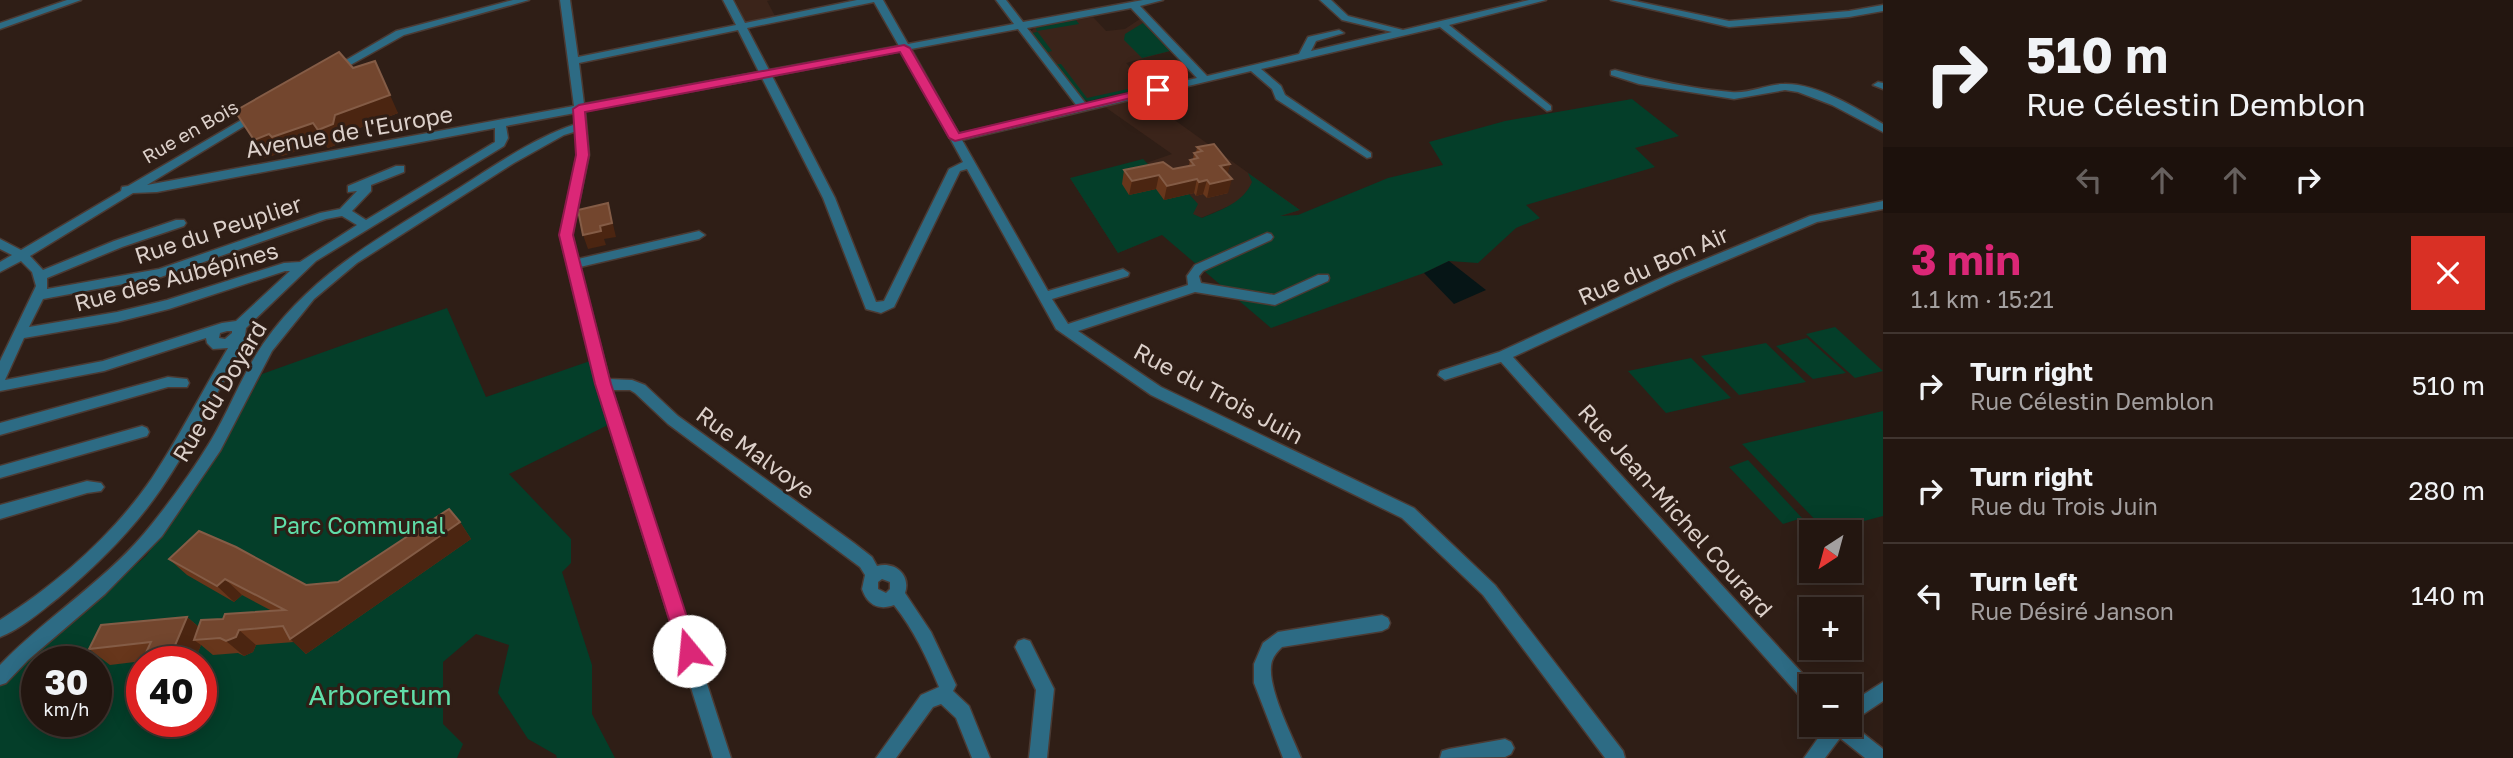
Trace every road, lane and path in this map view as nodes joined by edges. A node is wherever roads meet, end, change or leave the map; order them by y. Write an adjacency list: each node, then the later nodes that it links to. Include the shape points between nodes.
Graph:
1 (76, 0): 17 (street)
2 (524, 0): 30 (street, via 400,33)
3 (565, 0): 25 (street)
4 (728, 0): 18 (street)
5 (870, 0): 18 (street)
6 (878, 0): 22 (street, Rue du Trois Juin)
7 (1001, 0): 19 (street)
8 (1158, 0): 13 (street, Avenue de l'Europe)
9 (1325, 0): 15 (street)
10 (1541, 0): 16 (street)
11 (1616, 0): 14 (street, via 1729,24)
12 (1869, 0): 14 (street)
13 (1133, 5): 19 (street, Avenue de l'Europe); 29 (street)
14 (1883, 7)
15 (1345, 18): 20 (street); 21 (street)
16 (1440, 22): 20 (street); 33 (street)
17 (0, 26)
18 (742, 26): 25 (street); 28 (street)
19 (1020, 26): 22 (street, Avenue de l'Europe); 32 (street)
20 (1401, 32): 23 (street)
21 (1339, 33): 23 (street); 24 (street, via 1312,39)
22 (904, 48): 28 (street, Avenue de l'Europe); 38 (street, Rue du Trois Juin)
23 (1332, 48): 24 (street)
24 (1304, 54): 26 (street)
25 (572, 61): 34 (street)
26 (1252, 67): 29 (street); 39 (street, via 1280,97)
27 (1615, 73): 37 (street, via 1734,96 1794,88 1832,99)
28 (767, 74): 34 (street, Avenue de l'Europe); 40 (street, via 829,198 871,306 881,308 892,300 956,169)
29 (1204, 79): 32 (street)
30 (317, 80)
31 (270, 107): 42 (street, Rue en Bois)
32 (1083, 107): 38 (street)
33 (1547, 108)
34 (579, 109): 35 (street, Avenue de l'Europe); 36 (street)
35 (500, 125): 42 (street, Avenue de l'Europe); 46 (street, via 500,144)
36 (582, 126): 51 (street, via 583,155 566,235); 77 (street, Rue du Doyard, via 560,133 469,187 353,260 309,296 267,348 215,447 156,531)
37 (1883, 129)
38 (955, 138): 40 (street, Rue du Trois Juin)
39 (1367, 155)
40 (968, 164): 59 (street, Rue du Trois Juin)
41 (400, 169): 44 (street, via 358,187 367,188)
42 (127, 190): 50 (street, Rue en Bois)
43 (1883, 205): 63 (street, Rue du Bon Air, via 1814,219)
44 (345, 212): 46 (street); 58 (street, Rue du Peuplier, via 162,273)
45 (180, 223): 55 (street)
46 (366, 225): 52 (street)
47 (699, 235): 51 (street)
48 (1267, 237): 57 (street, via 1199,268)
49 (0, 243): 50 (street)
50 (22, 254): 53 (street, Rue en Bois); 55 (street)
51 (573, 264): 67 (street)
52 (301, 266): 60 (street); 62 (street, Rue des Aubépines, via 284,267 117,317)
53 (0, 268)
54 (1123, 273): 59 (street)
55 (40, 276): 58 (street)
56 (1323, 278): 57 (street, via 1275,300)
57 (1195, 287): 61 (street)
58 (38, 295): 62 (street)
59 (1044, 297): 61 (street, Rue du Trois Juin)
60 (239, 329): 68 (street, via 234,340 218,345 212,341 214,332 104,366); 75 (street, via 237,345 156,484 127,520 60,586)
61 (1066, 330): 91 (street, Rue du Trois Juin, via 1156,391 1408,513 1489,590)
62 (20, 334): 65 (street)
63 (1504, 356): 64 (street, Rue du Bon Air); 78 (street, Rue Jean-Michel Courard)
64 (1445, 375)
65 (0, 376)
66 (182, 383): 69 (street, via 168,382)
67 (603, 384): 79 (street, Rue Malvoye, via 640,389 680,425 866,562 874,576 883,572 897,577 896,595 916,618); 85 (street)
68 (0, 386)
69 (0, 429)
70 (142, 432): 71 (street)
71 (0, 472)
72 (96, 487): 73 (street)
73 (0, 512)
74 (1382, 623): 89 (street, via 1278,640 1266,649 1263,683)
75 (0, 629)
76 (1024, 647): 88 (street, via 1045,689)
77 (0, 677)
78 (1799, 683)
79 (947, 685)
80 (1883, 690): 81 (street)
81 (1862, 706)
82 (1829, 737): 92 (street)
83 (1857, 737): 93 (street)
84 (1505, 748): 90 (street)
85 (722, 758)
86 (885, 758): 87 (street, via 927,701 943,694 963,712)
87 (981, 758)
88 (1038, 758)
89 (1292, 758)
90 (1449, 758)
91 (1616, 758)
92 (1813, 758)
93 (1880, 758)

